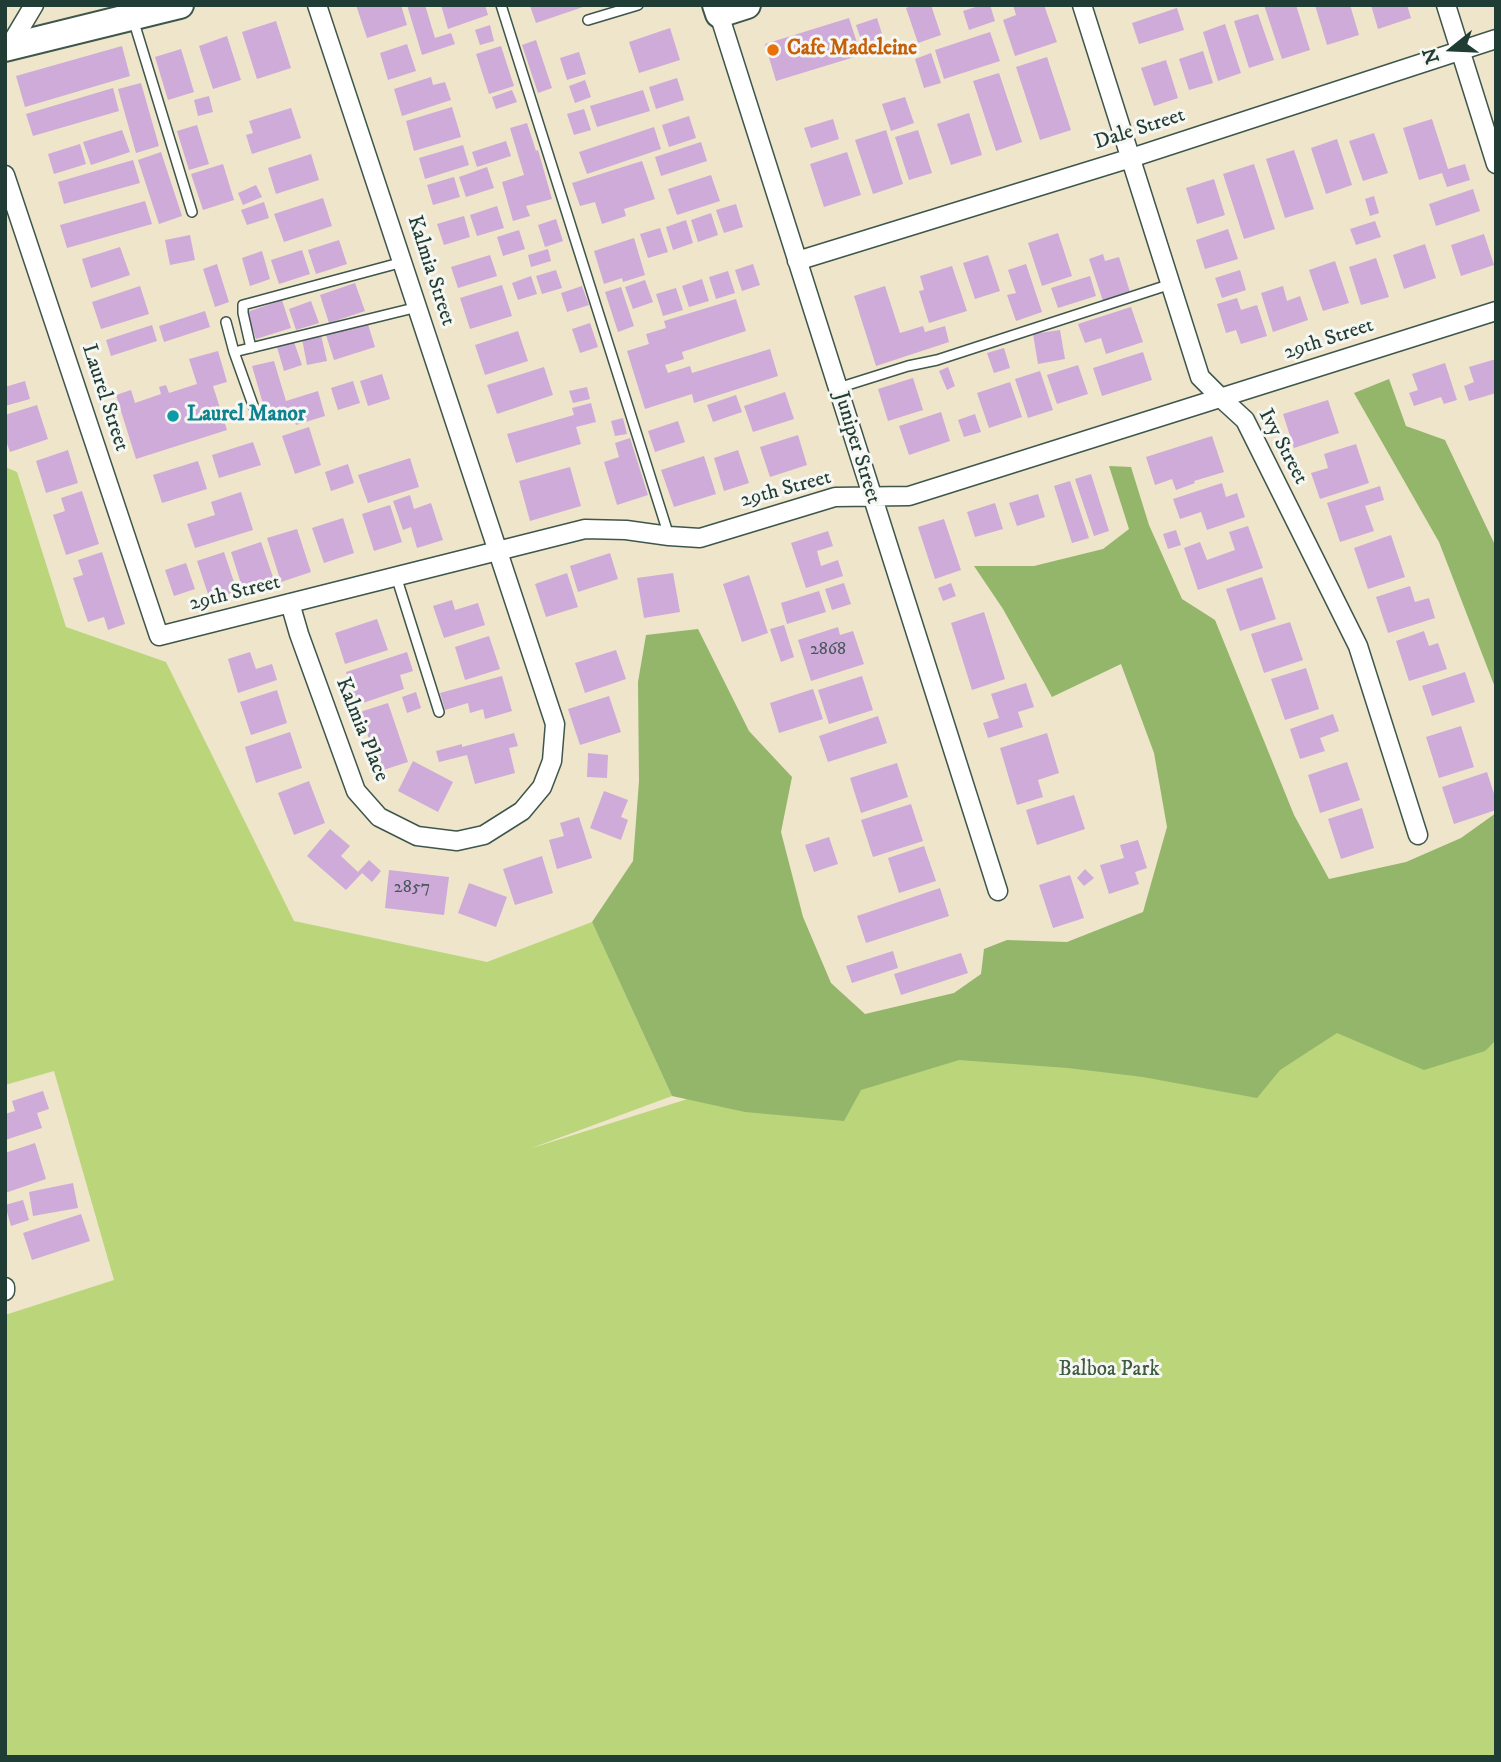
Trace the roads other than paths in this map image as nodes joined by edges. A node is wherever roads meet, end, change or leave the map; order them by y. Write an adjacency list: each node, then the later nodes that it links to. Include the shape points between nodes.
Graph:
1 (34, 5): 13 (street)
2 (180, 5): 10 (main road)
3 (317, 5): 20 (street, Kalmia Street)
4 (501, 5): 31 (lane)
5 (638, 5): 11 (lane)
6 (747, 5): 9 (main road)
7 (1082, 5): 15 (street, Ivy Street)
8 (1446, 5): 14 (street)
9 (717, 9): 19 (street, Juniper Street)
10 (132, 18): 13 (main road); 18 (lane)
11 (588, 20)
12 (1496, 39): 14 (street, Dale Street)
13 (7, 48)
14 (1460, 50): 15 (street, Dale Street); 16 (street)
15 (1131, 158): 19 (street, Dale Street); 21 (street, Ivy Street)
16 (1496, 164)
17 (5, 174): 35 (street, Laurel Street)
18 (192, 212)
19 (797, 261): 27 (street, Juniper Street)
20 (403, 262): 22 (street, Kalmia Street); 25 (lane, via 243,305)
21 (1171, 284): 27 (lane); 28 (street, Ivy Street, via 1200,377)
22 (418, 307): 25 (lane); 32 (street, Kalmia Street)
23 (1496, 311): 28 (street, 29th Street)
24 (226, 322): 26 (lane)
25 (251, 348): 26 (lane)
26 (234, 352): 29 (lane)
27 (838, 388): 30 (street, Juniper Street)
28 (1221, 398): 30 (street, 29th Street, via 909,496); 37 (street, Ivy Street, via 1245,420 1358,646)
29 (254, 408)
30 (872, 497): 31 (street, 29th Street, via 835,497 700,538); 38 (street, Juniper Street)
31 (669, 536): 32 (street, 29th Street, via 584,529)
32 (499, 551): 33 (street, 29th Street); 34 (street, Kalmia Place, via 555,724 552,761 542,786 522,811 484,835 457,841 417,836 379,817 356,791)
33 (396, 576): 34 (street, 29th Street); 36 (lane)
34 (290, 603): 35 (street, 29th Street)
35 (159, 636)
36 (439, 712)
37 (1418, 835)
38 (998, 891)

